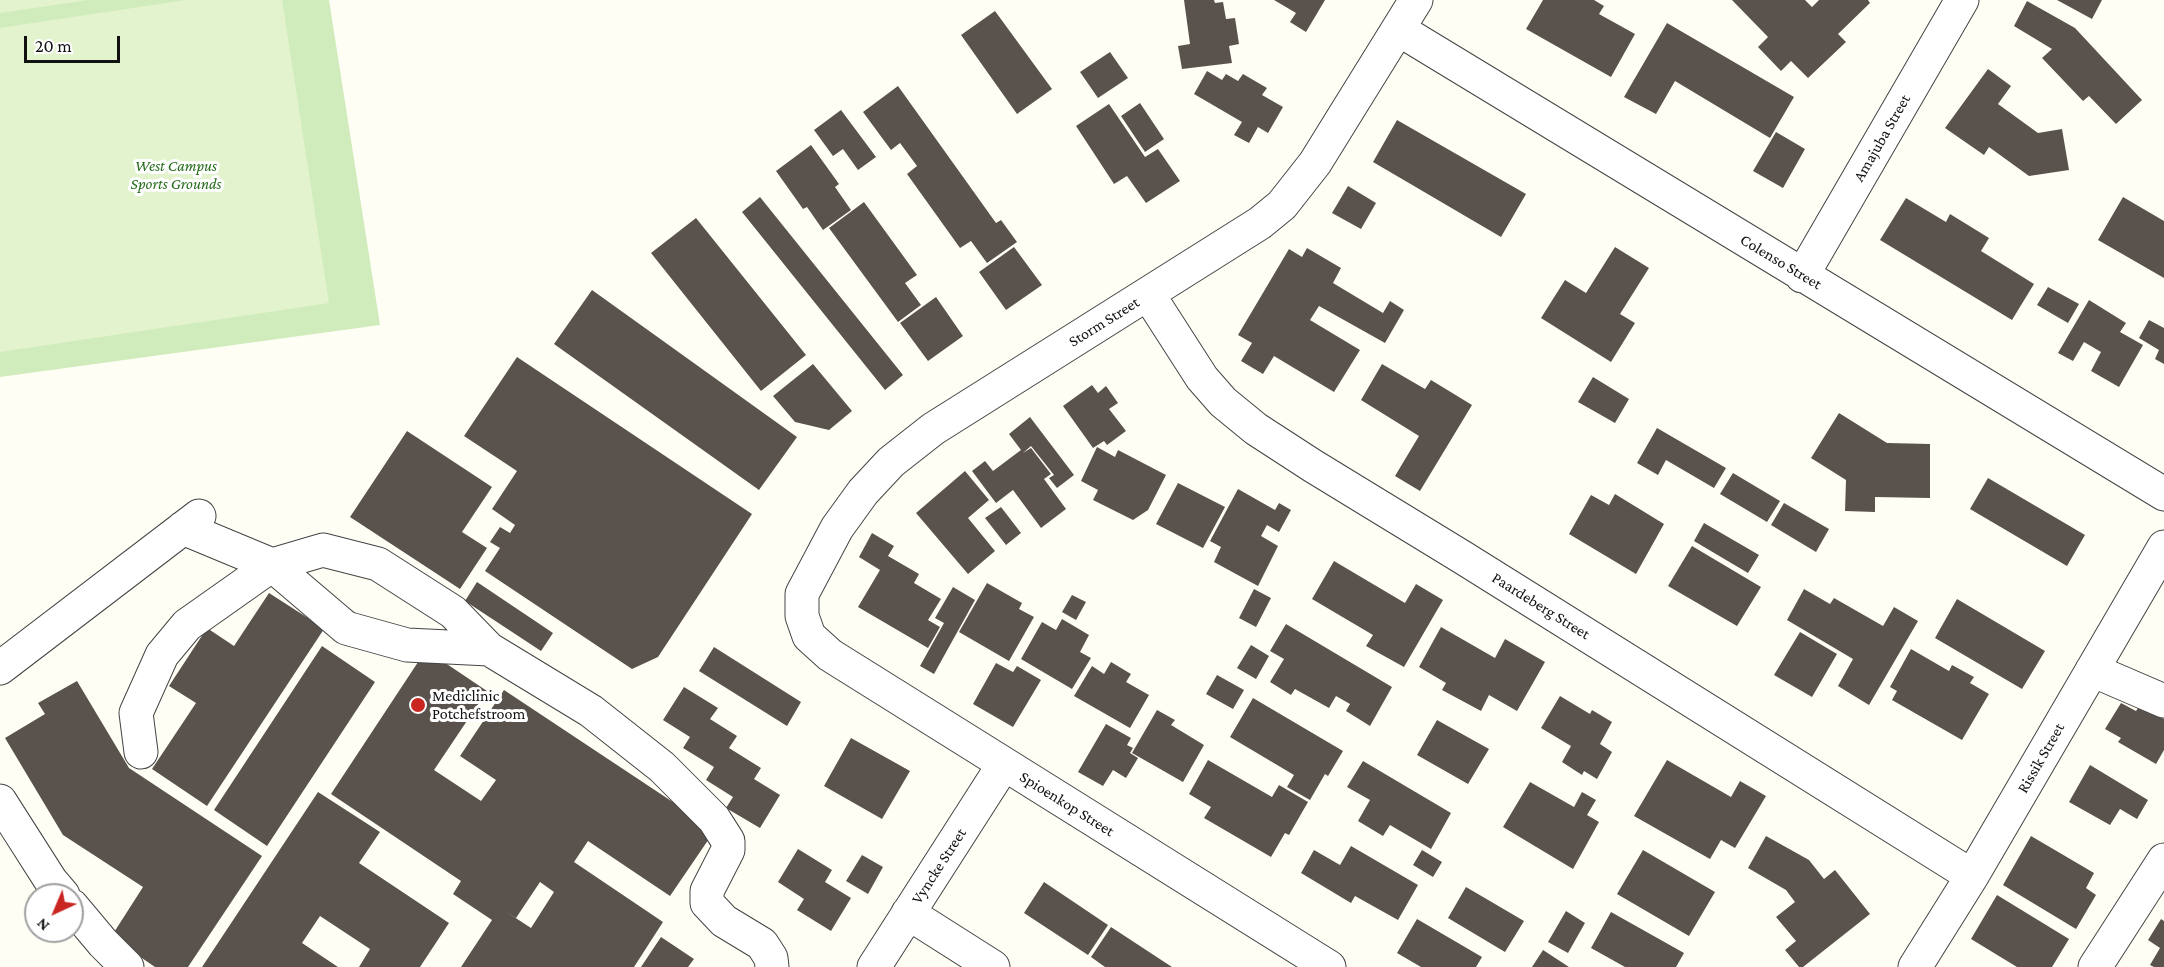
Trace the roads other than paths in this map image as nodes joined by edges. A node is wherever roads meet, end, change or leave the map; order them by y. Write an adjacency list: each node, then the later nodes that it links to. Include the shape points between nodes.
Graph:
1 (1416, 0): 3 (street, Storm Street)
2 (1962, 0): 4 (street, Amajuba Street)
3 (1398, 29): 4 (street, Colenso Street); 5 (street, Storm Street, via 1316,163 1282,205)
4 (1802, 276): 6 (street, Colenso Street)
5 (1148, 294): 9 (street, Storm Street, via 933,429 891,462 837,528 802,594 802,616); 18 (street, Paardeberg Street, via 1202,378 1223,402 1256,429)
6 (2164, 494)
7 (2164, 547): 12 (street, Rissik Street)
8 (272, 565): 10 (street, via 346,628 407,645); 10 (street, via 323,550 378,564 453,612); 11 (street, via 191,522); 14 (street, via 188,625 162,656 136,713)
9 (809, 636): 15 (street, Spioenkop Street, via 830,655)
10 (489, 649): 22 (street, via 591,711 662,767 714,819 728,841 728,850 707,891 707,903 724,921 762,944)
11 (0, 668)
12 (2092, 670): 13 (street); 18 (street, Rissik Street)
13 (2164, 700)
14 (141, 752)
15 (1004, 764): 20 (street, Vyncke Street); 26 (street, Spioenkop Street)
16 (0, 801): 19 (street)
17 (2164, 860): 28 (street)
18 (1972, 876): 27 (street, Rissik Street)
19 (53, 883)
20 (908, 913): 24 (street, Vyncke Street); 25 (street)
21 (84, 920): 23 (street)
22 (776, 964)
23 (127, 967)
24 (874, 967)
25 (993, 967)
26 (1329, 967)
27 (1915, 967)
28 (2095, 967)

